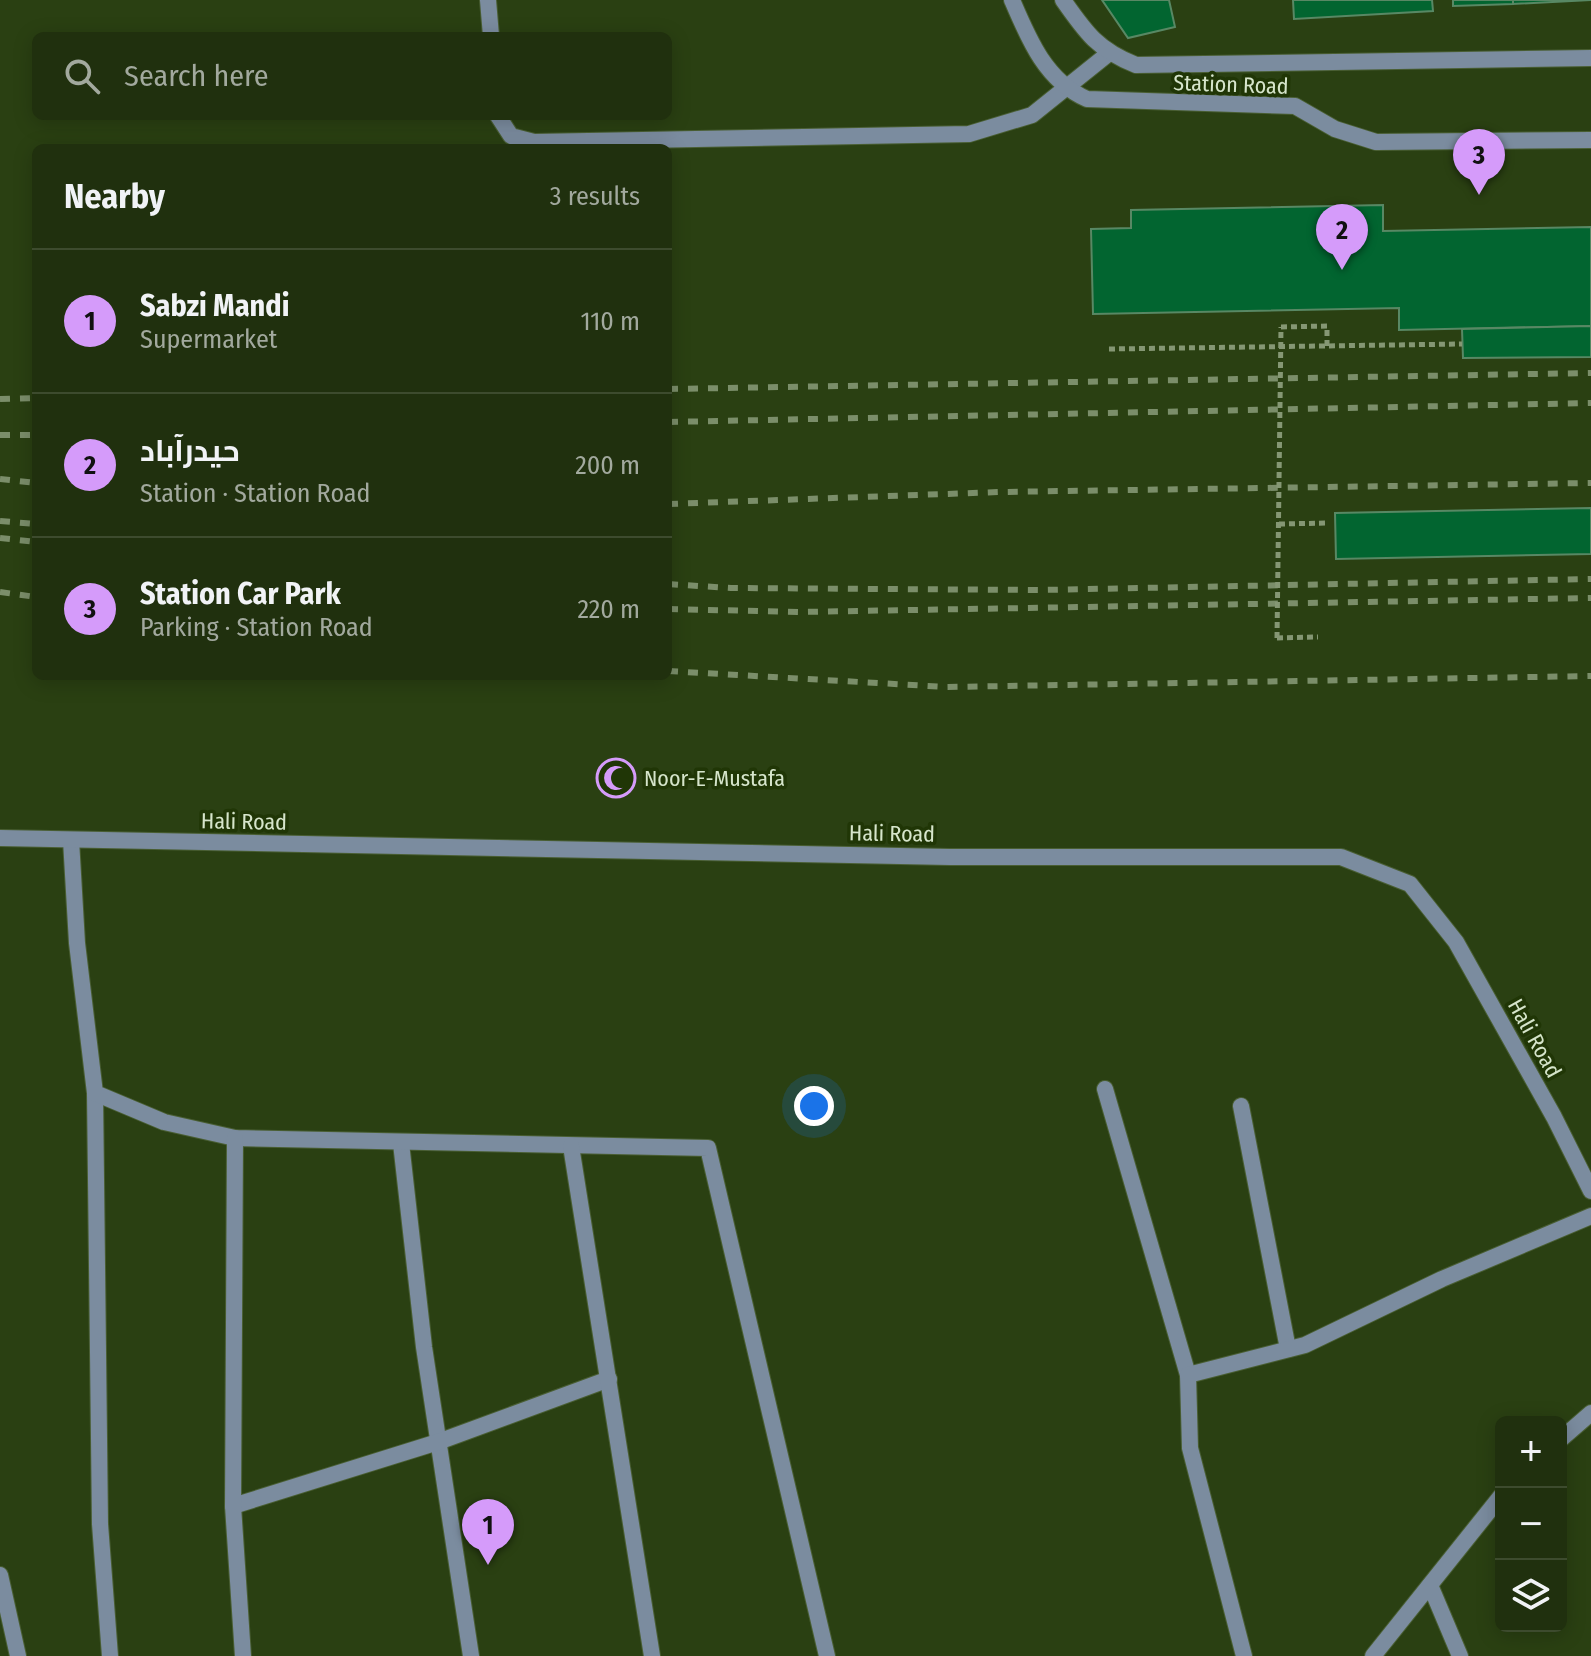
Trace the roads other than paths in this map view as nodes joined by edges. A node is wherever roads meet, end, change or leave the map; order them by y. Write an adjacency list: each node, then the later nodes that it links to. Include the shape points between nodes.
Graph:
1 (488, 0): 4 (street)
2 (1012, 0): 7 (street, via 1039,55)
3 (1063, 0): 5 (street)
4 (491, 32)
5 (1108, 54): 6 (street, Station Road, via 1136,65); 7 (street)
6 (1591, 58)
7 (1066, 90): 8 (street, via 1032,115 969,134 534,142 511,136); 9 (street, Station Road, via 1087,99 1122,103 1295,106 1335,129 1376,142)
8 (501, 120)
9 (1591, 140)
10 (6, 838): 11 (street, Hali Road)
11 (71, 840): 13 (street); 18 (street, Hali Road, via 950,857 1341,857 1410,884 1456,942)
12 (1105, 1089): 21 (street)
13 (95, 1093): 15 (street, via 164,1122); 31 (street, via 100,1524)
14 (1241, 1106): 20 (street)
15 (235, 1138): 16 (street); 27 (street)
16 (401, 1143): 17 (street); 25 (street)
17 (571, 1146): 22 (street); 35 (street, via 708,1148)
18 (1591, 1191)
19 (1591, 1216): 20 (street)
20 (1288, 1349): 21 (street)
21 (1188, 1375): 36 (street, via 1190,1448)
22 (609, 1379): 25 (street); 34 (street)
23 (1591, 1413): 24 (street)
24 (1567, 1434)
25 (438, 1442): 27 (street); 33 (street)
26 (1495, 1504): 29 (street)
27 (233, 1506): 32 (street)
28 (0, 1575): 30 (street)
29 (1430, 1585): 37 (street); 38 (street)
30 (18, 1656)
31 (110, 1656)
32 (243, 1656)
33 (471, 1656)
34 (652, 1656)
35 (827, 1656)
36 (1244, 1656)
37 (1373, 1656)
38 (1460, 1656)

